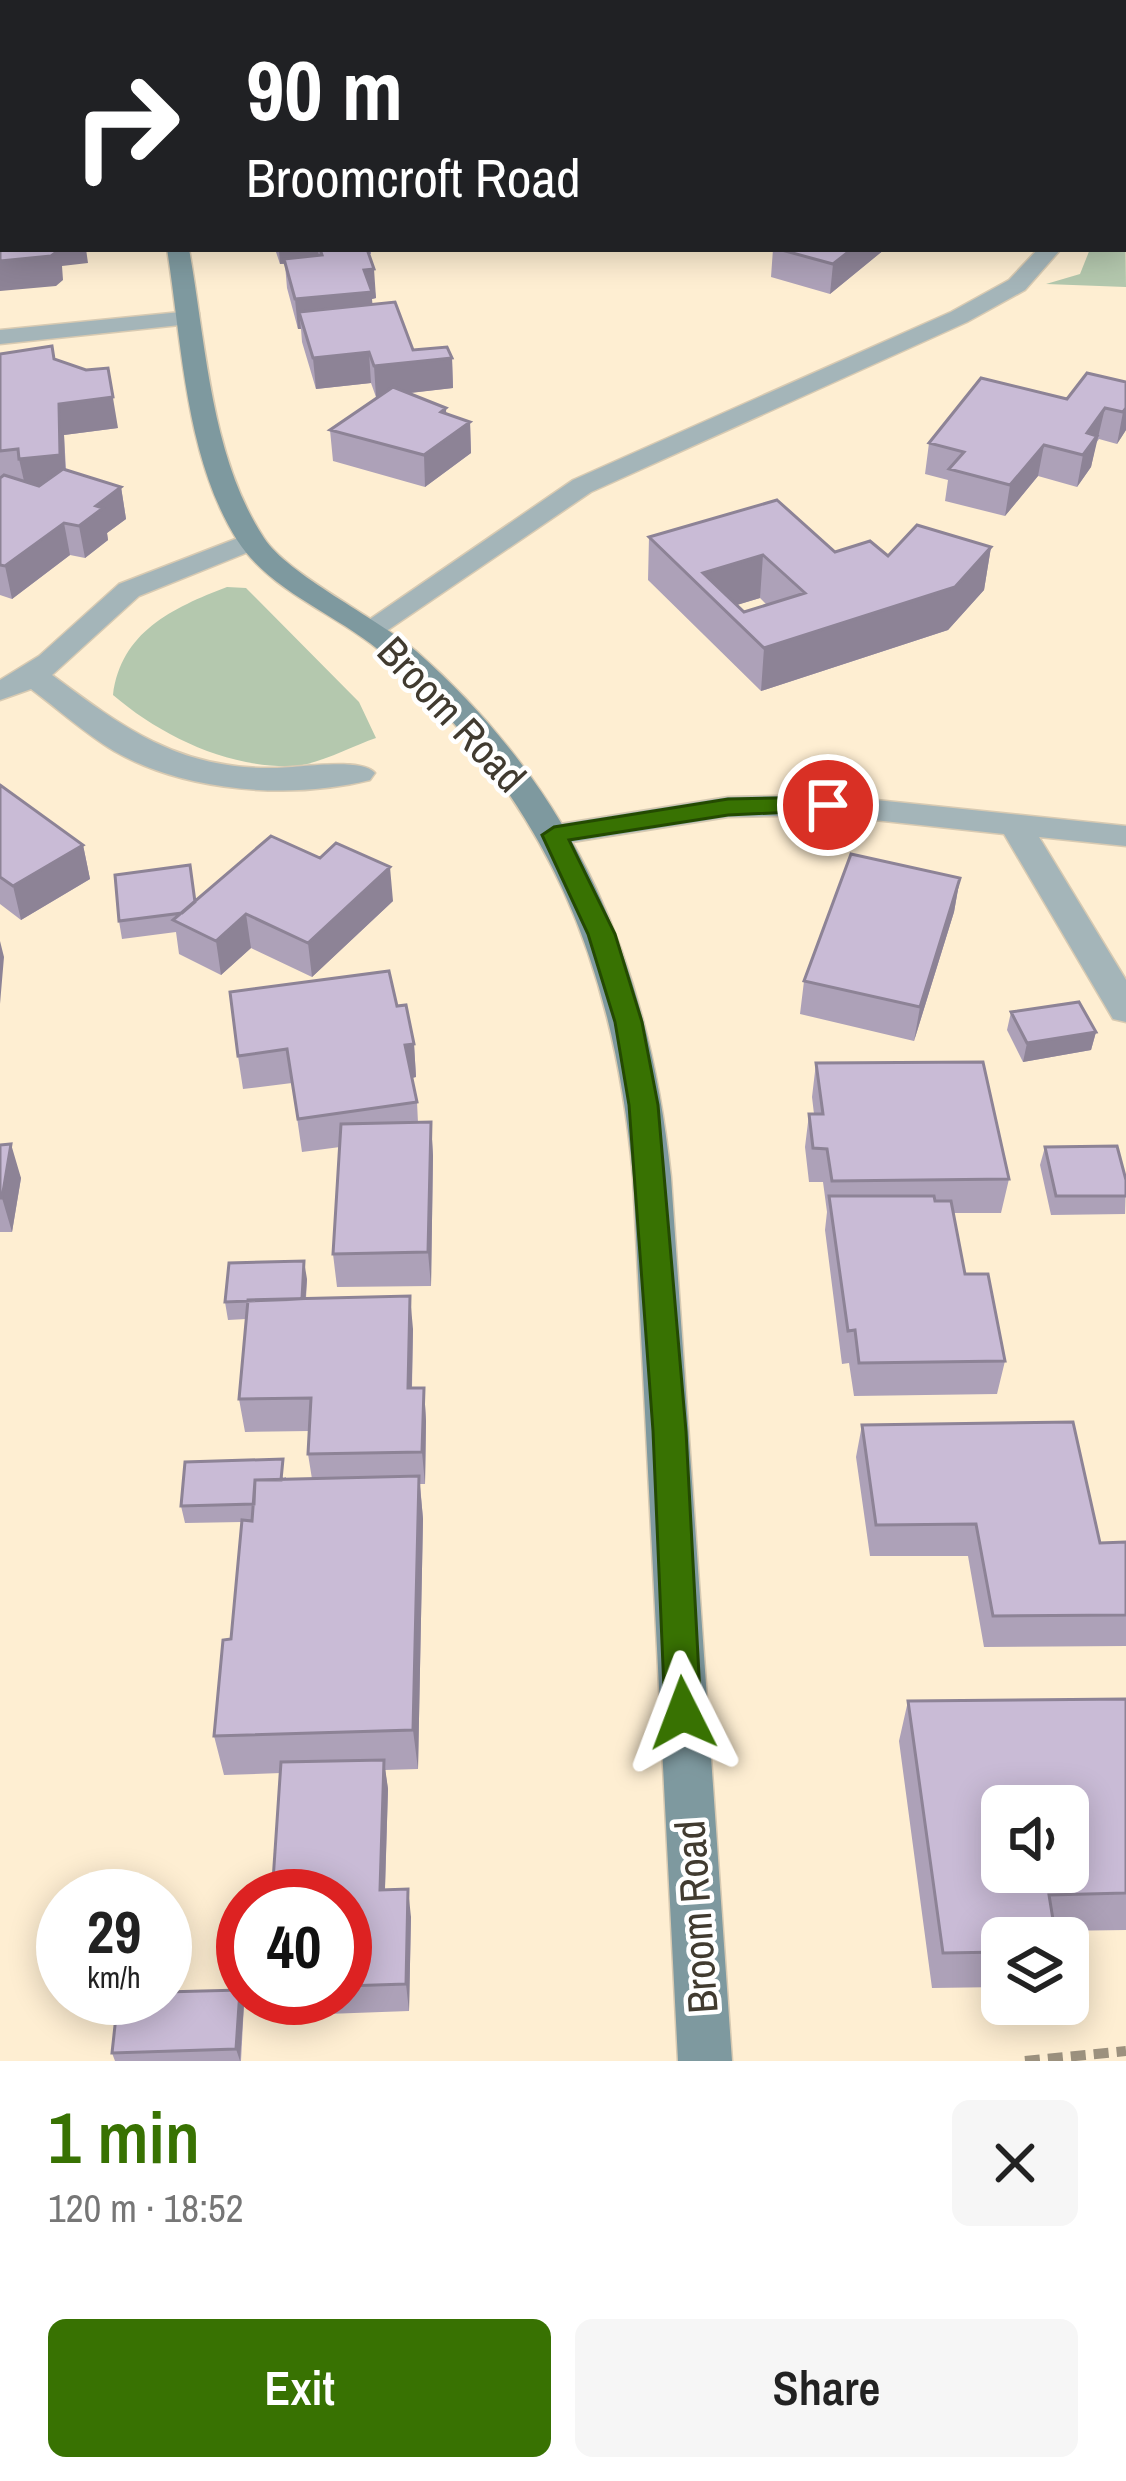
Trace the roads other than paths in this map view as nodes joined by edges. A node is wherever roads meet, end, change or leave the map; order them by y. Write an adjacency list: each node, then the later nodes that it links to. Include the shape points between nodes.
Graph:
1 (179, 252): 3 (street)
2 (1047, 252): 6 (street, Broom Road, via 1017,285 959,317 582,486)
3 (191, 317): 4 (street); 5 (street, via 215,445)
4 (0, 337)
5 (250, 541): 6 (street); 7 (street, via 112,601)
6 (372, 628): 11 (street, Broom Road, via 474,727)
7 (36, 678): 8 (street); 9 (street, via 166,764 256,782)
8 (0, 691)
9 (358, 773)
10 (1015, 824): 11 (street, via 828,805 728,807); 12 (street); 13 (street)
11 (554, 835): 14 (street, Broom Road, via 602,934 644,1105)
12 (1126, 836)
13 (1126, 1010)
14 (705, 2061)

